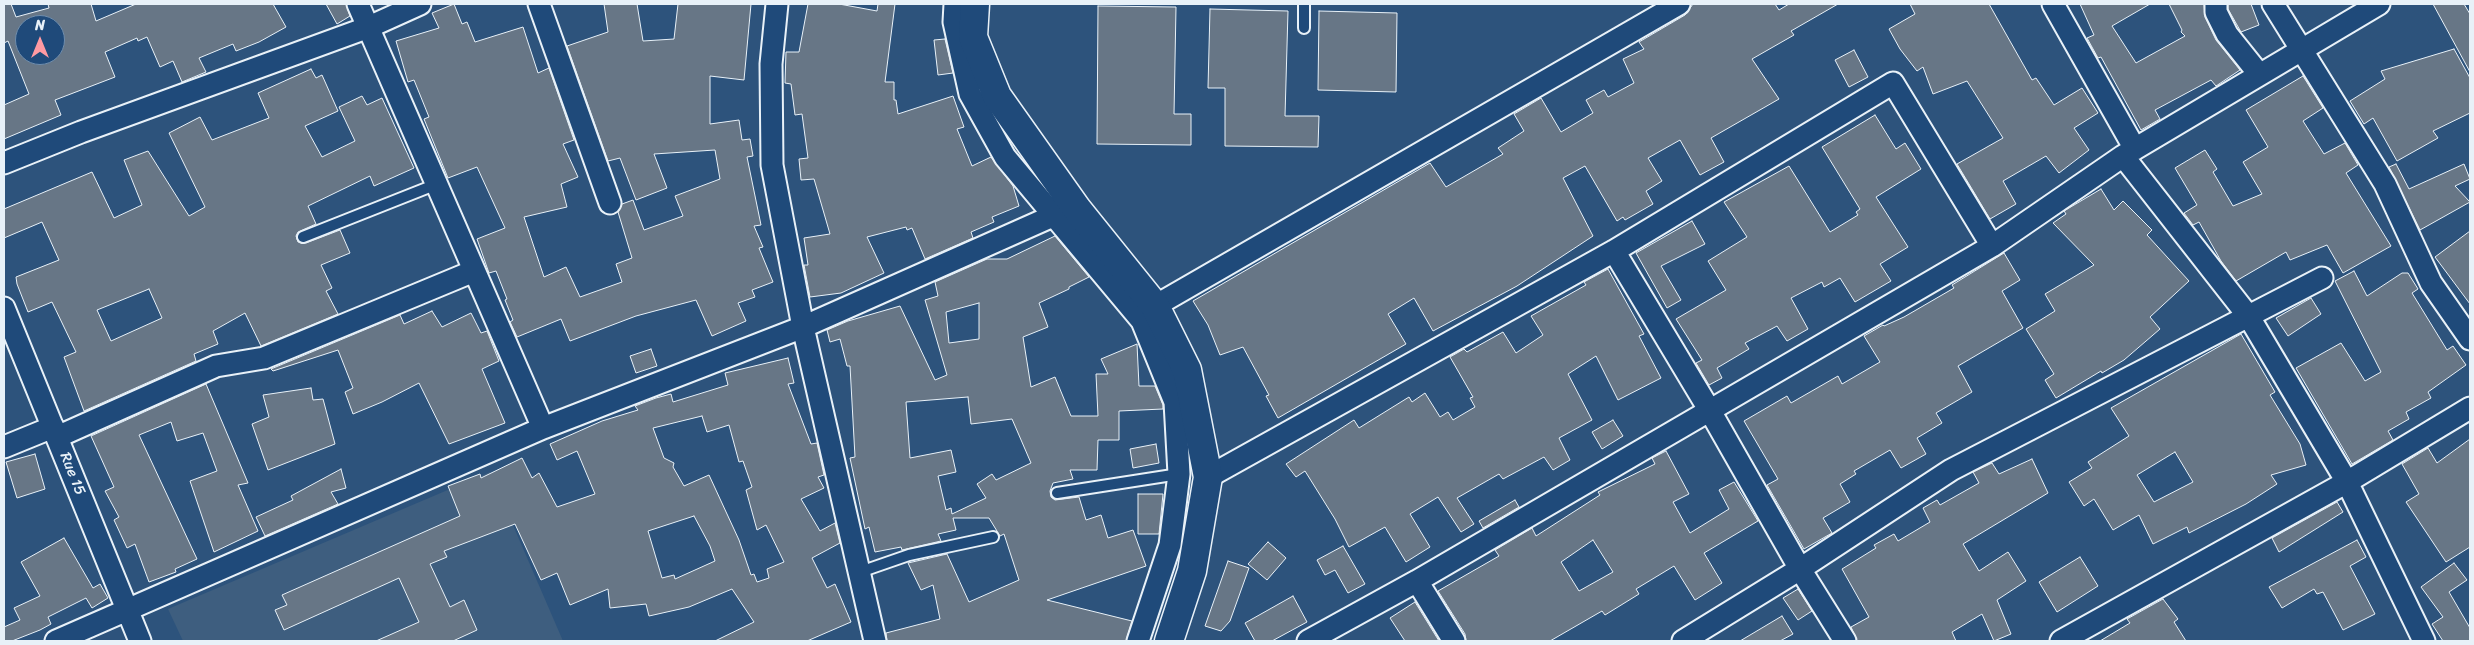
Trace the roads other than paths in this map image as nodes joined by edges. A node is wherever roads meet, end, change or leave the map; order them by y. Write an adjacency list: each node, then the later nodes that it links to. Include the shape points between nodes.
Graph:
1 (358, 4): 13 (street)
2 (420, 4): 13 (street)
3 (538, 4): 20 (street)
4 (777, 4): 30 (street, via 771,64 772,165)
5 (955, 4): 21 (street, via 954,22 970,94 1005,157)
6 (976, 4): 21 (main road, via 973,36 997,96)
7 (1304, 4): 14 (lane)
8 (1679, 4): 27 (street)
9 (2053, 4): 17 (street)
10 (2216, 4): 16 (street, via 2216,12 2228,34)
11 (2273, 4): 15 (street)
12 (2379, 4): 15 (street)
13 (369, 27): 18 (street); 19 (street)
14 (1304, 28)
15 (2301, 48): 16 (street); 31 (street, via 2385,184 2431,282)
16 (2259, 74): 17 (street)
17 (2129, 152): 23 (street); 29 (street)
18 (4, 163)
19 (437, 184): 22 (lane); 25 (street)
20 (610, 203)
21 (1066, 212): 27 (main road); 30 (street); 37 (street, via 1142,321 1175,402)
22 (304, 237)
23 (1992, 246): 24 (street, via 1893,83); 33 (street)
24 (1614, 251): 33 (street); 38 (street)
25 (474, 271): 34 (street); 35 (street, via 264,358 216,366)
26 (2322, 278): 29 (street)
27 (1155, 306): 38 (main road, via 1187,370)
28 (4, 308): 35 (street, Rue 15)
29 (2249, 316): 39 (street); 42 (street, via 1951,470)
30 (802, 327): 34 (street); 43 (street)
31 (2470, 339)
32 (2470, 408): 39 (street)
33 (1710, 411): 42 (street); 44 (street)
34 (543, 428): 45 (street)
35 (55, 432): 36 (street); 45 (street, Rue 15)
36 (4, 447)
37 (1179, 474): 40 (lane); 49 (street, via 1170,545)
38 (1208, 477): 50 (main road, via 1192,571)
39 (2347, 482): 55 (street); 56 (street)
40 (1057, 493)
41 (993, 536): 43 (lane, via 909,554)
42 (1800, 568): 53 (street); 54 (street)
43 (860, 572): 48 (street)
44 (1417, 581): 51 (street); 52 (street)
45 (126, 610): 46 (street); 47 (street, Rue 15)
46 (56, 641)
47 (140, 641)
48 (875, 641)
49 (1138, 641)
50 (1169, 641)
51 (1308, 641)
52 (1454, 641)
53 (1683, 641)
54 (1845, 641)
55 (2061, 641)
56 (2424, 641)

